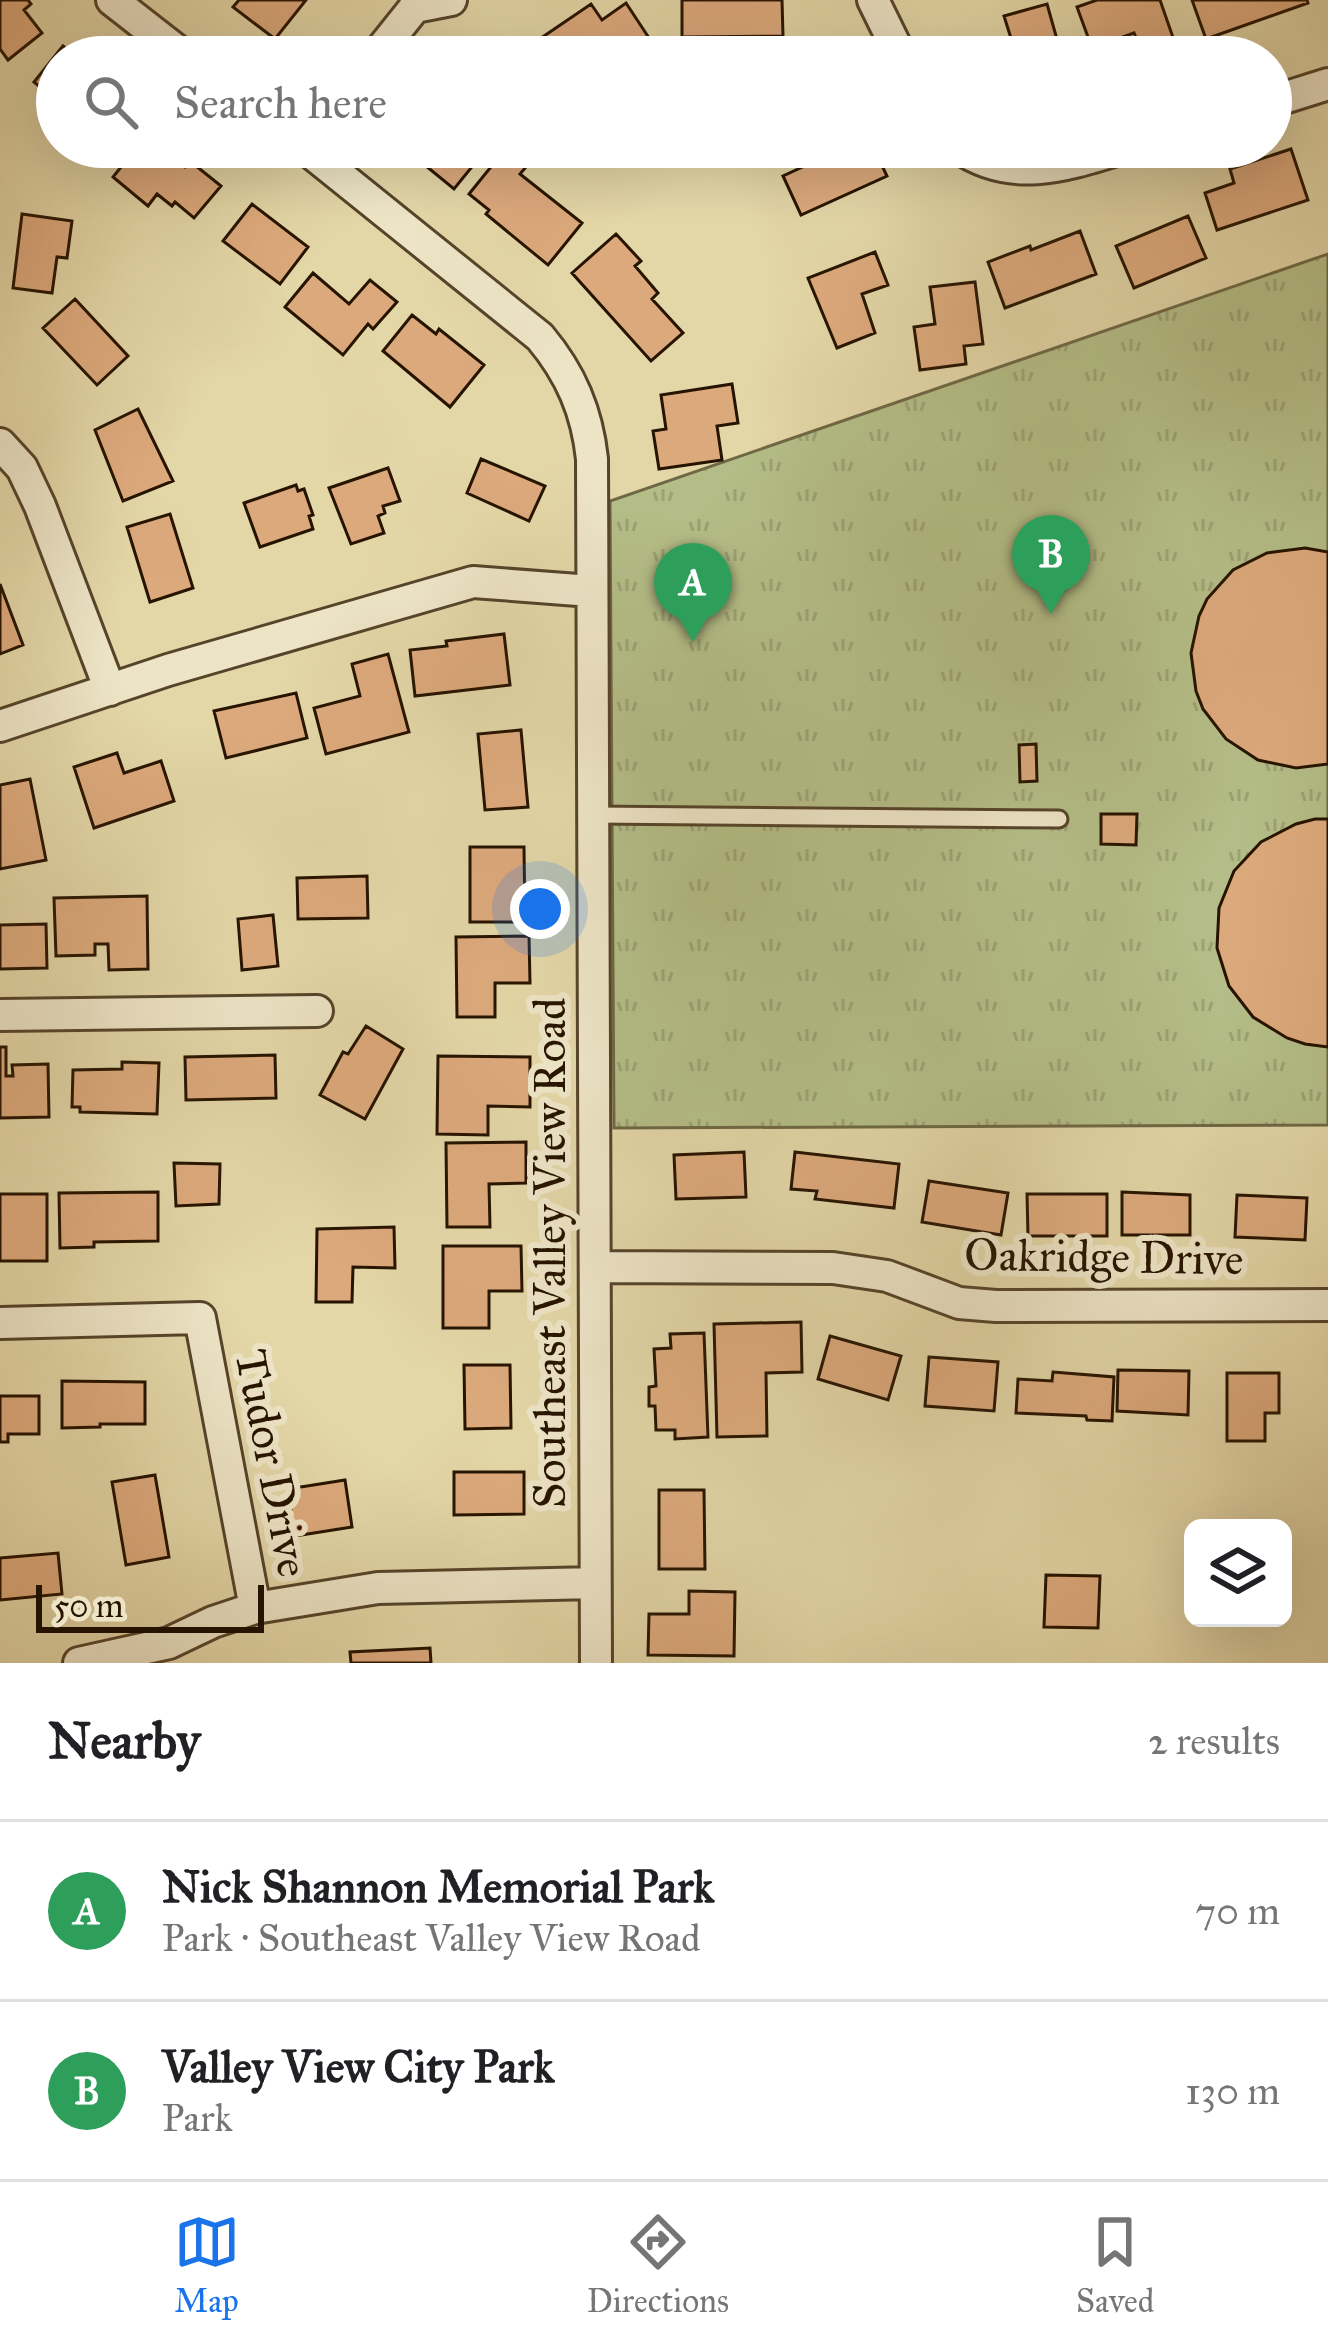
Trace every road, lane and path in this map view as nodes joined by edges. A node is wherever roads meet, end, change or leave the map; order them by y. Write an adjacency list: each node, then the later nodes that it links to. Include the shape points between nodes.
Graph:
1 (112, 0): 5 (street)
2 (451, 0): 4 (street)
3 (873, 0): 7 (street)
4 (415, 3): 6 (street)
5 (158, 36)
6 (391, 36)
7 (891, 36)
8 (1328, 84): 9 (street)
9 (1292, 95)
10 (330, 168): 14 (street, Southeast Valley View Road, via 556,356 589,431)
11 (1010, 168): 12 (street)
12 (1058, 168)
13 (0, 444): 15 (street, via 40,506)
14 (591, 591): 15 (street, via 473,582); 17 (street, Southeast Valley View Road)
15 (110, 690): 16 (street)
16 (0, 725)
17 (592, 815): 18 (lane); 21 (street, Southeast Valley View Road)
18 (1059, 819)
19 (317, 1011): 20 (street)
20 (0, 1015)
21 (596, 1267): 22 (street, Oakridge Drive, via 832,1268 996,1306); 24 (street, Southeast Valley View Road)
22 (1328, 1305)
23 (0, 1323): 25 (street, Tudor Drive, via 200,1318)
24 (595, 1583): 25 (street, via 379,1588); 27 (street, Southeast Valley View Road)
25 (255, 1608): 26 (street, via 169,1643)
26 (79, 1663)
27 (596, 1663)

